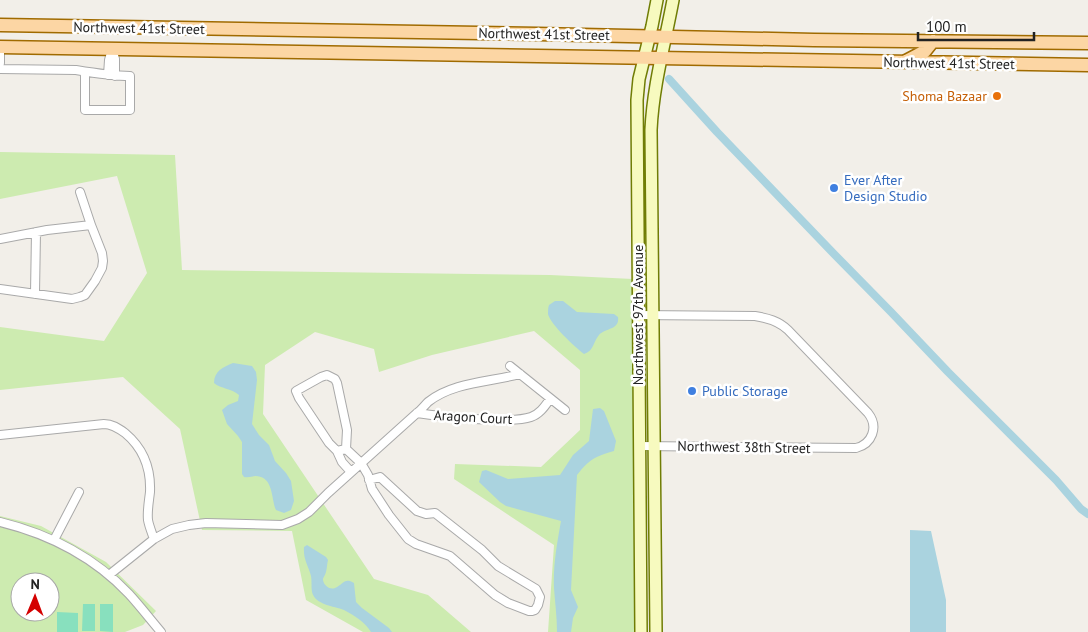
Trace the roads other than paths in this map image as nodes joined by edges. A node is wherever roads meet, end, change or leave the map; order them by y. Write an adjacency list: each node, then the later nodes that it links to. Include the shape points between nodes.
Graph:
1 (657, 0): 4 (street, Northwest 97th Avenue)
2 (673, 0): 5 (street, Northwest 97th Avenue)
3 (0, 25): 4 (main road, Northwest 41st Street)
4 (649, 36): 5 (main road, Northwest 41st Street); 13 (street, Northwest 97th Avenue)
5 (665, 37): 6 (main road, Northwest 41st Street); 14 (street, Northwest 97th Avenue)
6 (879, 41): 7 (main road, Northwest 41st Street); 15 (main road)
7 (934, 41): 8 (main road, Northwest 41st Street); 17 (main road); 18 (main road, via 936,51)
8 (1005, 42): 9 (main road, Northwest 41st Street); 19 (main road, via 988,53)
9 (1088, 43)
10 (0, 47): 11 (main road, Northwest 41st Street)
11 (112, 49): 13 (main road, Northwest 41st Street); 23 (street, via 108,60)
12 (0, 53): 16 (street)
13 (644, 58): 14 (main road, Northwest 41st Street); 30 (street, Northwest 97th Avenue, via 637,100)
14 (661, 58): 15 (main road, Northwest 41st Street); 31 (street, Northwest 97th Avenue, via 651,130)
15 (878, 61): 17 (main road, Northwest 41st Street)
16 (0, 62)
17 (905, 62): 18 (main road, Northwest 41st Street)
18 (951, 63): 19 (main road, Northwest 41st Street)
19 (982, 63): 20 (main road, Northwest 41st Street)
20 (1088, 65)
21 (0, 68): 22 (street)
22 (85, 72): 23 (street); 23 (street, via 85,110 130,110 130,76)
23 (111, 75)
24 (80, 192): 25 (street)
25 (91, 225): 26 (street); 29 (street, via 103,265 92,287 85,295 76,298)
26 (36, 232): 27 (street); 29 (street)
27 (0, 239)
28 (0, 289): 29 (street)
29 (35, 294)
30 (638, 315): 31 (street); 38 (street, Northwest 97th Avenue)
31 (653, 315): 39 (street, Northwest 97th Avenue); 39 (street, Northwest 38th Street, via 755,316 783,326 871,418 873,425 869,441 860,448)
32 (510, 366): 33 (street)
33 (520, 374): 34 (street); 36 (street, via 452,390 427,403)
34 (550, 399): 35 (street); 36 (street, Aragon Court, via 530,418 483,420)
35 (566, 410)
36 (417, 414): 42 (street)
37 (0, 435): 47 (street, via 104,424 121,430 137,444 145,458 150,486 148,520)
38 (640, 446): 39 (street, Northwest 38th Street); 49 (street, Northwest 97th Avenue)
39 (654, 446): 50 (street, Northwest 97th Avenue)
40 (346, 449): 41 (street); 41 (street, via 347,430 337,383 327,375 296,391); 42 (street)
41 (337, 451): 43 (street)
42 (361, 463): 43 (street); 44 (street)
43 (351, 472): 47 (street, via 310,512 298,519 278,525 198,524 172,530)
44 (369, 480): 44 (street, via 408,540 450,556 500,599 528,611 535,610 540,597 533,587 498,566 435,513 417,511 380,477)
45 (79, 492): 48 (street)
46 (0, 522): 48 (street)
47 (154, 539): 51 (street)
48 (54, 540): 51 (street)
49 (640, 564): 50 (street); 53 (street, Northwest 97th Avenue)
50 (655, 564): 54 (street, Northwest 97th Avenue)
51 (109, 575): 52 (street)
52 (160, 632)
53 (641, 632)
54 (656, 632)

